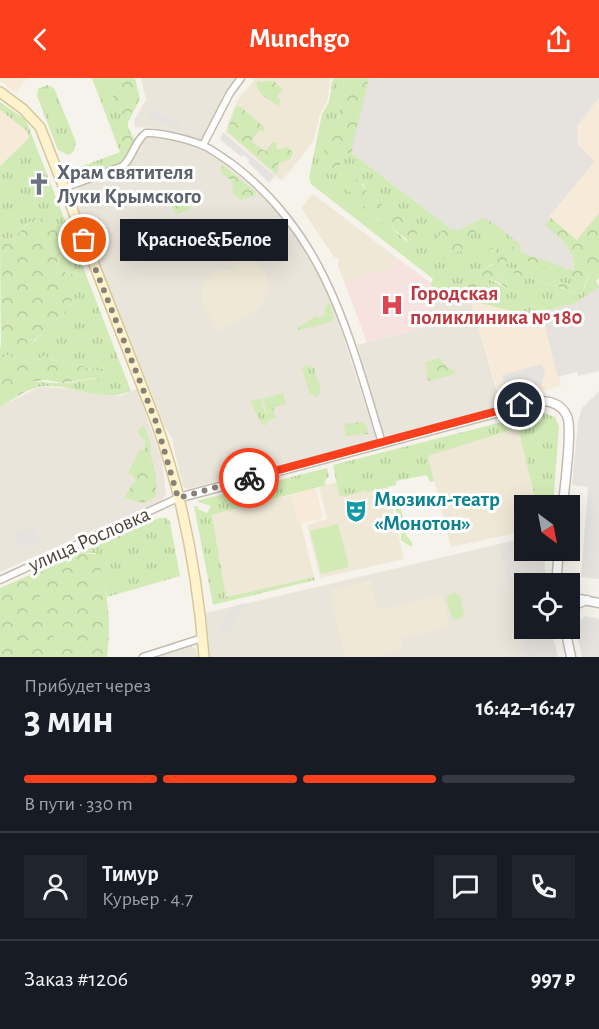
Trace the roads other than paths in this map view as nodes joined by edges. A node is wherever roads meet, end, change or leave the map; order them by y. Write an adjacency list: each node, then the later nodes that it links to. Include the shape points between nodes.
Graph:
1 (241, 78): 3 (street)
2 (0, 92): 4 (main road, via 40,127)
3 (203, 145): 4 (street, via 146,133 123,166); 5 (street, via 237,168 271,199 317,262 336,303)
4 (64, 188): 7 (main road, via 156,422)
5 (382, 443): 6 (street, via 532,402 552,402 562,408 569,424); 7 (street)
6 (564, 495)
7 (178, 498): 8 (street, улица Рословка); 13 (main road)
8 (0, 580)
9 (580, 599): 10 (street)
10 (588, 600): 11 (street); 12 (street)
11 (580, 603)
12 (599, 603)
13 (202, 638): 15 (street); 16 (main road)
14 (567, 639): 17 (street)
15 (143, 657)
16 (204, 657)
17 (571, 657)

